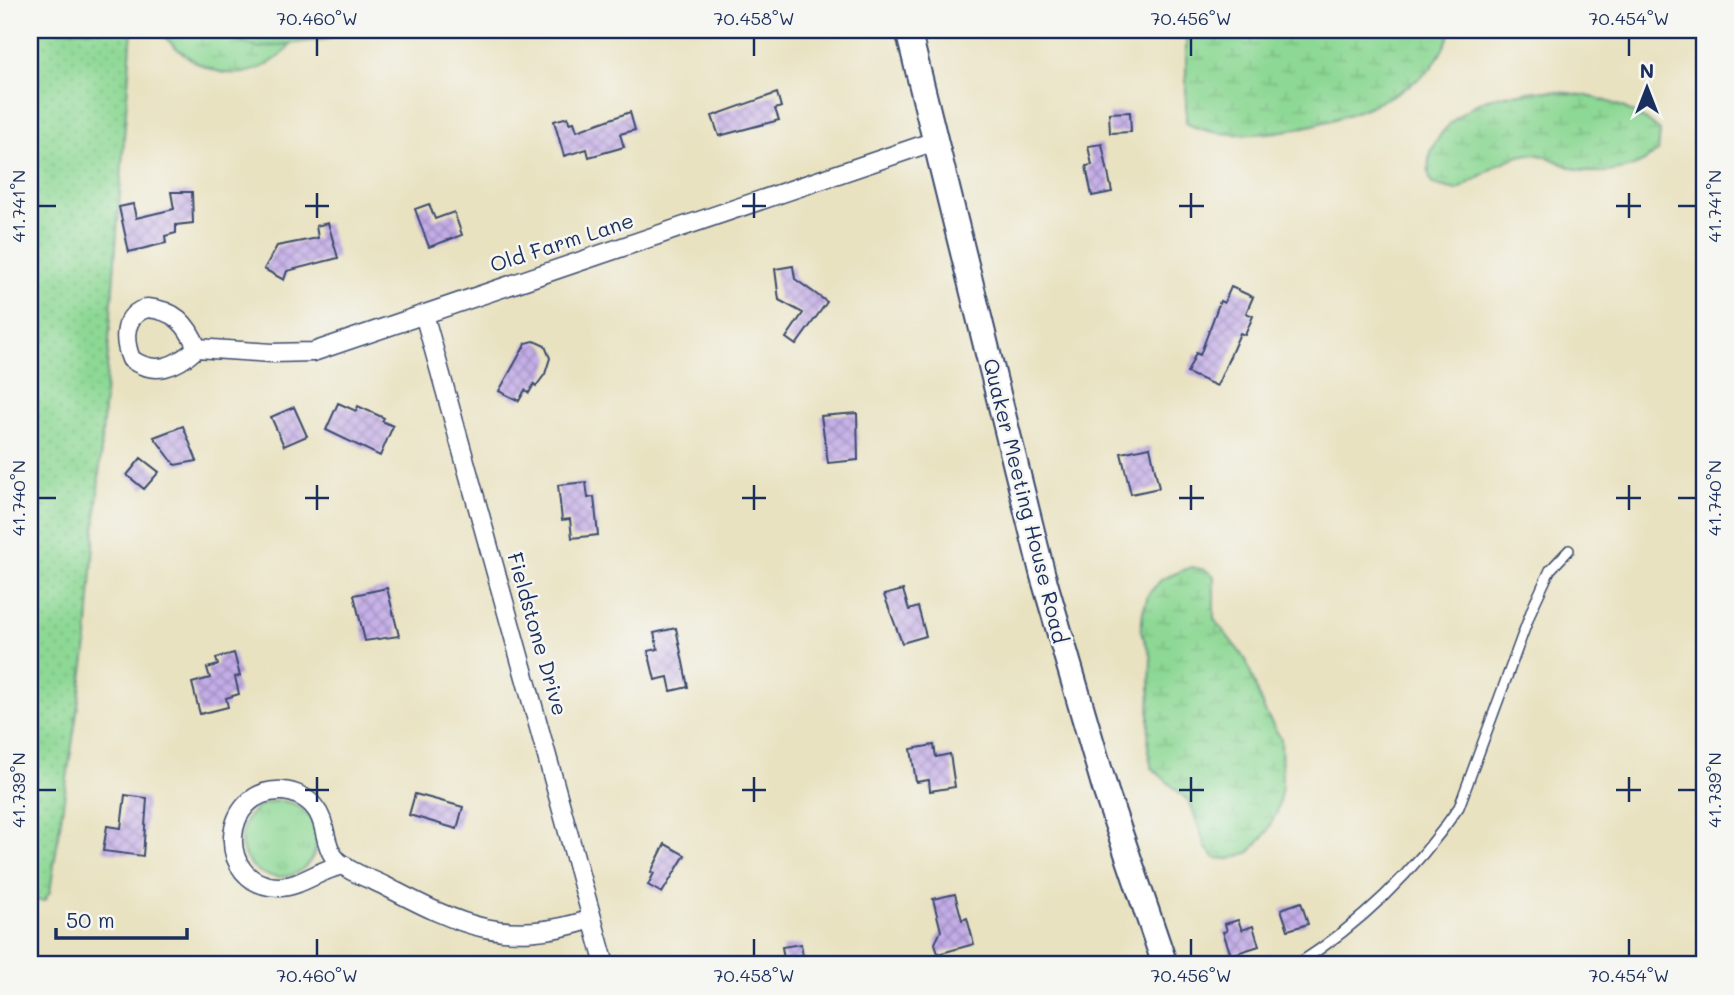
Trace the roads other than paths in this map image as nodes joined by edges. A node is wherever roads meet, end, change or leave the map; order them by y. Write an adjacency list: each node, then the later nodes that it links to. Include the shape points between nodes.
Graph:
1 (908, 30): 2 (main road, Quaker Meeting House Road)
2 (935, 141): 3 (street, Old Farm Lane); 9 (main road, Quaker Meeting House Road, via 1053,615)
3 (424, 314): 4 (street, Old Farm Lane, via 313,352); 7 (street, Fieldstone Drive)
4 (197, 348)
5 (1569, 550): 10 (lane, via 1550,570 1532,609 1459,807 1440,835 1379,902 1335,941)
6 (344, 865): 6 (street, via 329,847 313,804 290,792 259,794 236,818 232,849 245,873 259,883 288,886); 7 (street, via 412,900 490,931 541,933)
7 (592, 919): 8 (street, Fieldstone Drive)
8 (605, 965)
9 (1165, 965)
10 (1296, 965)

